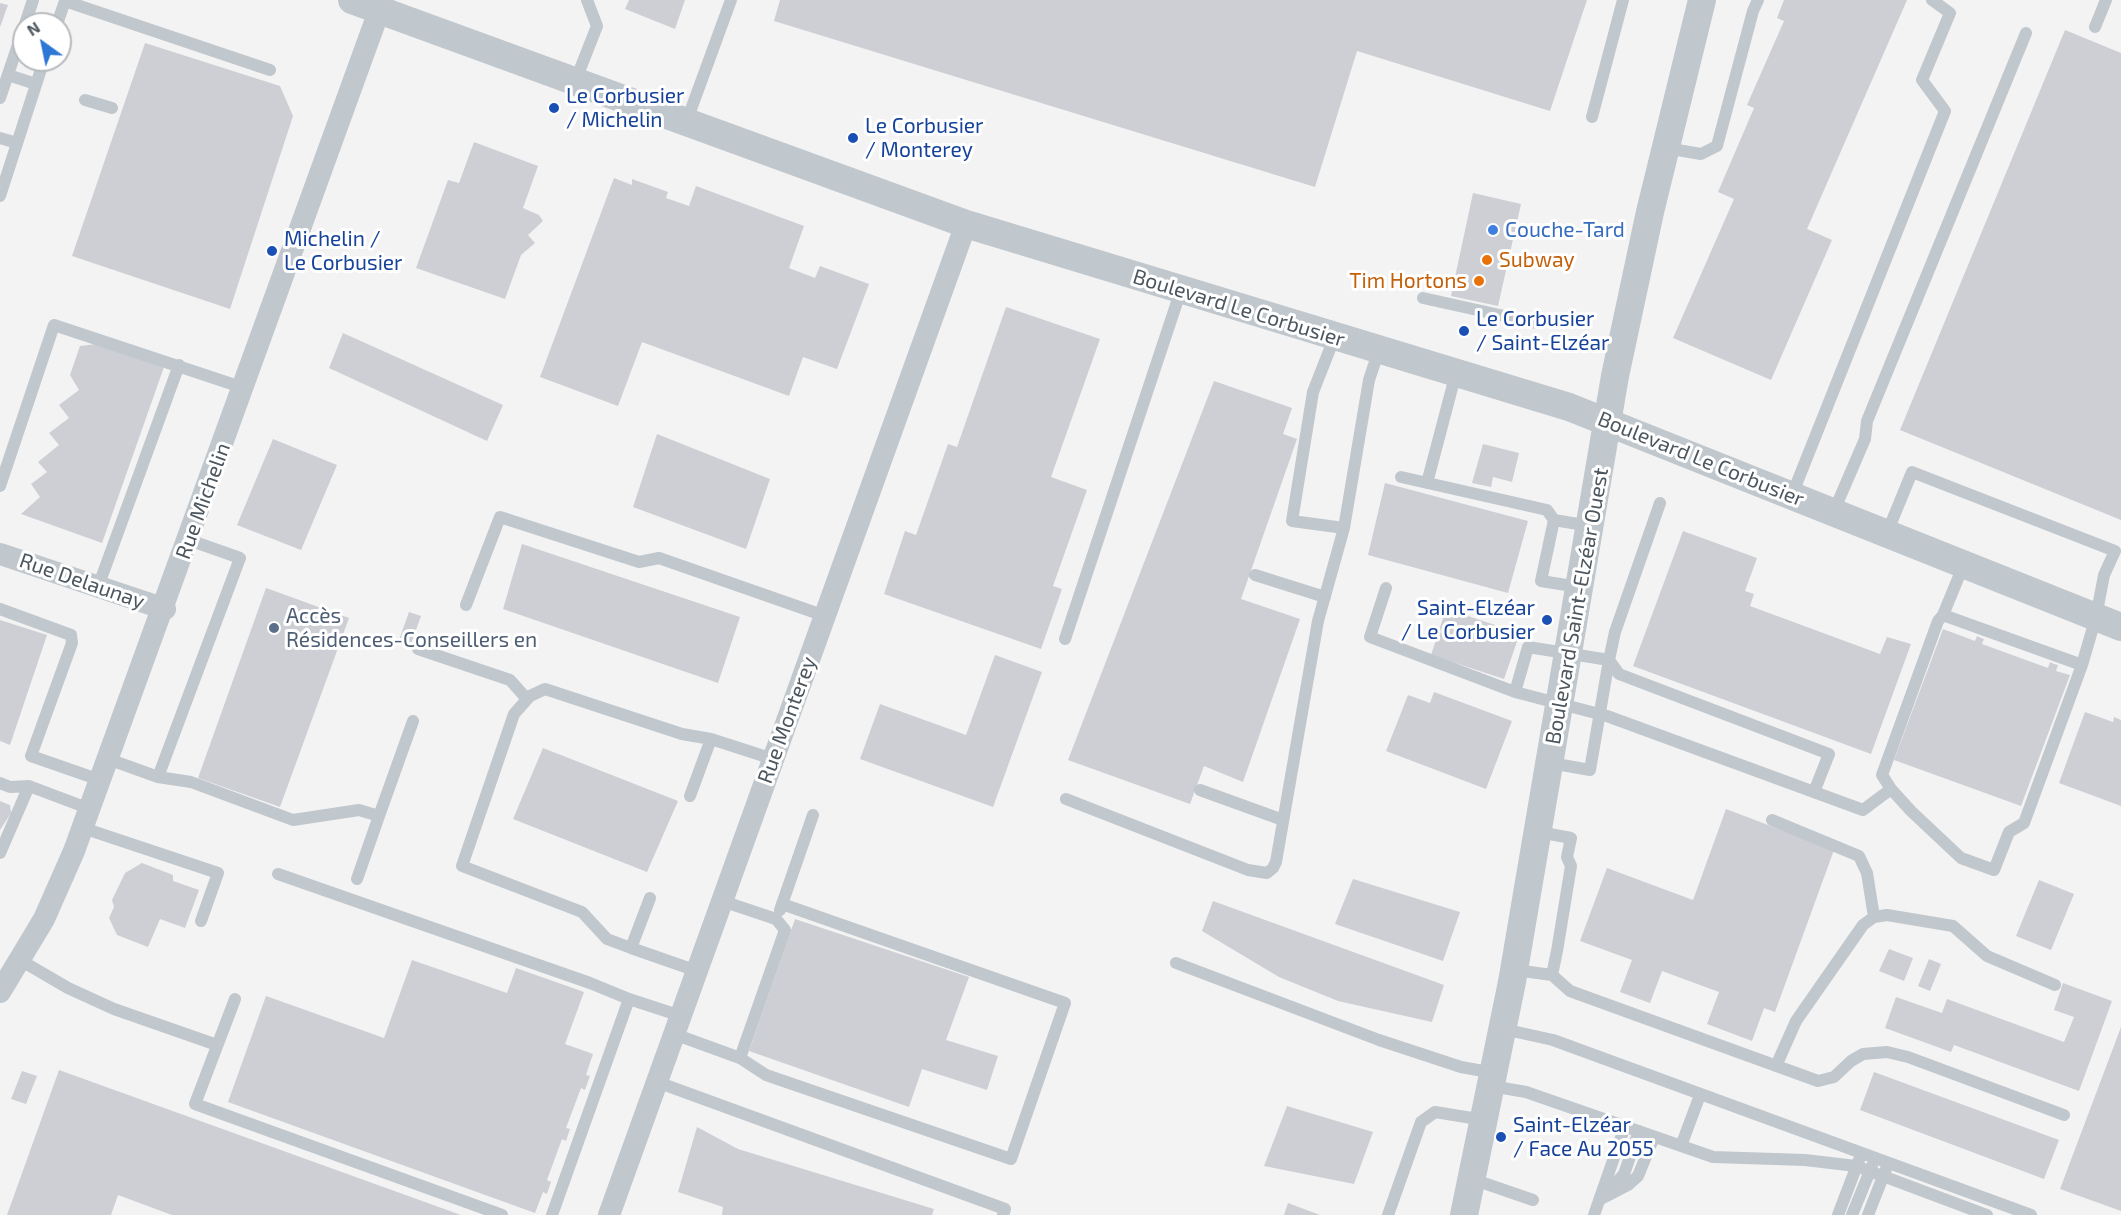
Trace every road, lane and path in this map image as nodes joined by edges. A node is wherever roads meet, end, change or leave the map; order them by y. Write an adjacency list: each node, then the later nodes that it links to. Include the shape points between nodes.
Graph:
1 (64, 0): 14 (lane)
2 (352, 0): 10 (street, Boulevard Le Corbusier)
3 (587, 0): 17 (lane, via 597,26)
4 (730, 0): 23 (lane)
5 (1623, 0): 22 (lane)
6 (1702, 0): 26 (street, Boulevard Saint-Elzéar Ouest)
7 (1758, 0): 26 (lane, via 1717,146 1701,154)
8 (1932, 0): 41 (lane, via 1950,13 1922,80 1945,111)
9 (2106, 0): 11 (lane)
10 (382, 5): 17 (street, Boulevard Le Corbusier); 36 (street, Rue Michelin)
11 (2095, 27)
12 (2026, 33): 43 (lane)
13 (12, 62): 16 (lane)
14 (270, 70)
15 (40, 72): 18 (lane)
16 (8, 75): 18 (lane); 19 (lane)
17 (575, 82): 23 (street, Boulevard Le Corbusier)
18 (36, 84): 25 (lane)
19 (0, 98)
20 (85, 100): 21 (lane)
21 (112, 108)
22 (1592, 117)
23 (686, 123): 28 (street, Boulevard Le Corbusier)
24 (0, 138): 25 (lane)
25 (17, 143): 27 (lane)
26 (1666, 148): 37 (street, Boulevard Saint-Elzéar Ouest)
27 (0, 196)
28 (966, 224): 29 (street, Boulevard Le Corbusier); 60 (street, Rue Monterey)
29 (1181, 290): 32 (street, Boulevard Le Corbusier); 62 (lane)
30 (1423, 298): 31 (lane)
31 (1536, 323)
32 (1335, 336): 33 (street, Boulevard Le Corbusier); 46 (lane, via 1313,392 1292,521)
33 (1378, 350): 35 (street, Boulevard Le Corbusier); 46 (lane)
34 (179, 365): 36 (lane); 40 (lane, via 54,325); 52 (lane)
35 (1456, 374): 37 (street, Boulevard Le Corbusier); 39 (lane)
36 (244, 388): 48 (street, Rue Michelin)
37 (1607, 422): 41 (street, Boulevard Le Corbusier); 45 (street, Boulevard Saint-Elzéar Ouest)
38 (1401, 477): 39 (lane)
39 (1427, 483): 44 (lane, via 1547,510)
40 (0, 486)
41 (1792, 495): 43 (street, Boulevard Le Corbusier)
42 (1660, 503): 65 (lane)
43 (1834, 512): 47 (street, Boulevard Le Corbusier)
44 (1554, 520): 45 (lane); 53 (lane, via 1541,581)
45 (1590, 526): 53 (street, Boulevard Saint-Elzéar Ouest)
46 (1344, 528): 55 (lane)
47 (1887, 533): 50 (street, Boulevard Le Corbusier); 61 (lane, via 1912,472 2115,551 2104,575)
48 (189, 540): 58 (street, Rue Michelin); 76 (lane, via 240,558)
49 (0, 554): 52 (street, Rue Delaunay)
50 (1964, 564): 59 (lane); 61 (street, Boulevard Le Corbusier)
51 (1255, 575): 55 (lane)
52 (98, 587): 58 (street, Rue Delaunay)
53 (1579, 587): 64 (street, Boulevard Saint-Elzéar Ouest)
54 (1386, 588): 67 (lane, via 1370,637)
55 (1324, 597): 88 (lane)
56 (466, 605): 60 (lane, via 500,516 639,562 659,558)
57 (0, 609): 77 (lane, via 71,634 72,643 31,756)
58 (165, 609): 73 (street, Rue Michelin)
59 (1943, 615): 66 (lane); 80 (lane, via 1882,775)
60 (825, 616): 74 (street, Rue Monterey)
61 (2108, 622): 66 (lane)
62 (1065, 639)
63 (418, 649): 68 (lane, via 510,680)
64 (1567, 655): 65 (lane); 67 (lane, via 1528,647); 69 (street, Boulevard Saint-Elzéar Ouest)
65 (1609, 660): 70 (lane); 82 (lane, via 1619,674 1829,754)
66 (2082, 665): 80 (lane, via 2024,823 2009,832 1994,870 1961,858)
67 (1515, 692): 69 (lane)
68 (527, 699): 72 (lane, via 545,689 682,734); 100 (lane, via 514,714 462,866 582,912 607,939)
69 (1560, 705): 70 (lane); 75 (street, Boulevard Saint-Elzéar Ouest)
70 (1599, 713): 75 (lane, via 1590,770); 82 (lane)
71 (413, 721): 86 (lane)
72 (711, 739): 74 (lane); 83 (lane)
73 (108, 759): 76 (lane); 77 (street, Rue Michelin)
74 (773, 759): 95 (street, Rue Monterey)
75 (1551, 763): 90 (street, Boulevard Saint-Elzéar Ouest)
76 (158, 777): 86 (lane, via 191,782 293,820 359,810)
77 (100, 780): 87 (street, Rue Michelin)
78 (0, 783): 79 (lane)
79 (29, 786): 87 (lane); 91 (lane)
80 (1891, 789): 82 (lane, via 1863,810)
81 (1200, 790): 88 (lane)
82 (1814, 792)
83 (690, 796)
84 (1066, 799): 88 (lane, via 1258,873 1267,873 1276,862)
85 (813, 815): 96 (lane)
86 (379, 816): 93 (lane)
87 (87, 819): 99 (lane, via 218,873); 101 (street, Rue Michelin, via 55,896)
88 (1283, 820)
89 (1772, 820): 97 (lane, via 1858,856 1867,873)
90 (1539, 832): 103 (street, Boulevard Saint-Elzéar Ouest); 105 (lane, via 1571,838 1571,866)
91 (0, 853)
92 (278, 874): 109 (lane)
93 (357, 879)
94 (650, 898): 100 (lane)
95 (722, 901): 98 (lane); 104 (street, Rue Monterey)
96 (782, 904): 98 (lane); 113 (lane, via 1065,1003 1011,1159 766,1075)
97 (1874, 917): 106 (lane, via 1887,915 1953,926 1987,956); 114 (lane, via 1863,925 1796,1021)
98 (776, 919): 113 (lane, via 785,930)
99 (201, 921)
100 (631, 948): 104 (lane)
101 (20, 960): 107 (street, Rue Michelin); 112 (lane, via 114,1009)
102 (1176, 963): 115 (lane)
103 (1515, 969): 105 (lane); 111 (street, Boulevard Saint-Elzéar Ouest)
104 (697, 970): 110 (street, Rue Monterey)
105 (1552, 975): 114 (lane, via 1570,992)
106 (2055, 985)
107 (0, 992)
108 (235, 999): 112 (lane)
109 (629, 999): 110 (lane); 134 (lane)
110 (677, 1025): 113 (lane); 116 (street, Rue Monterey)
111 (1503, 1029): 115 (street, Boulevard Saint-Elzéar Ouest); 117 (lane, via 1553,1040)
112 (218, 1045): 133 (lane, via 195,1104)
113 (740, 1058)
114 (1776, 1066): 118 (lane, via 1823,1082 1863,1054 1895,1054)
115 (1492, 1079): 119 (street, Boulevard Saint-Elzéar Ouest); 120 (lane)
116 (657, 1082): 135 (street, Rue Monterey); 136 (lane, via 1005,1209)
117 (1700, 1095): 123 (lane); 124 (lane)
118 (2064, 1115)
119 (1484, 1120): 130 (street, Boulevard Saint-Elzéar Ouest); 137 (lane, via 1435,1113 1421,1122)
120 (1625, 1126): 121 (lane); 132 (lane)
121 (1640, 1131): 122 (lane); 132 (lane, via 1624,1174)
122 (1654, 1137): 123 (lane); 132 (lane, via 1638,1176)
123 (1681, 1146): 127 (lane, via 1713,1157 1827,1161)
124 (1861, 1153): 125 (lane); 127 (lane)
125 (1875, 1158): 126 (lane); 128 (lane)
126 (1888, 1163): 129 (lane); 144 (lane)
127 (1857, 1167): 128 (lane); 140 (lane)
128 (1870, 1171): 129 (lane); 141 (lane)
129 (1883, 1176): 142 (lane); 143 (lane)
130 (1472, 1179): 131 (lane); 138 (street, Boulevard Saint-Elzéar Ouest)
131 (1533, 1200)
132 (1599, 1200): 139 (lane)
133 (502, 1215)
134 (552, 1215)
135 (609, 1215)
136 (1003, 1215)
137 (1388, 1215)
138 (1464, 1215)
139 (1594, 1215)
140 (1838, 1215)
141 (1852, 1215)
142 (1868, 1215)
143 (1987, 1215)
144 (2031, 1215)

